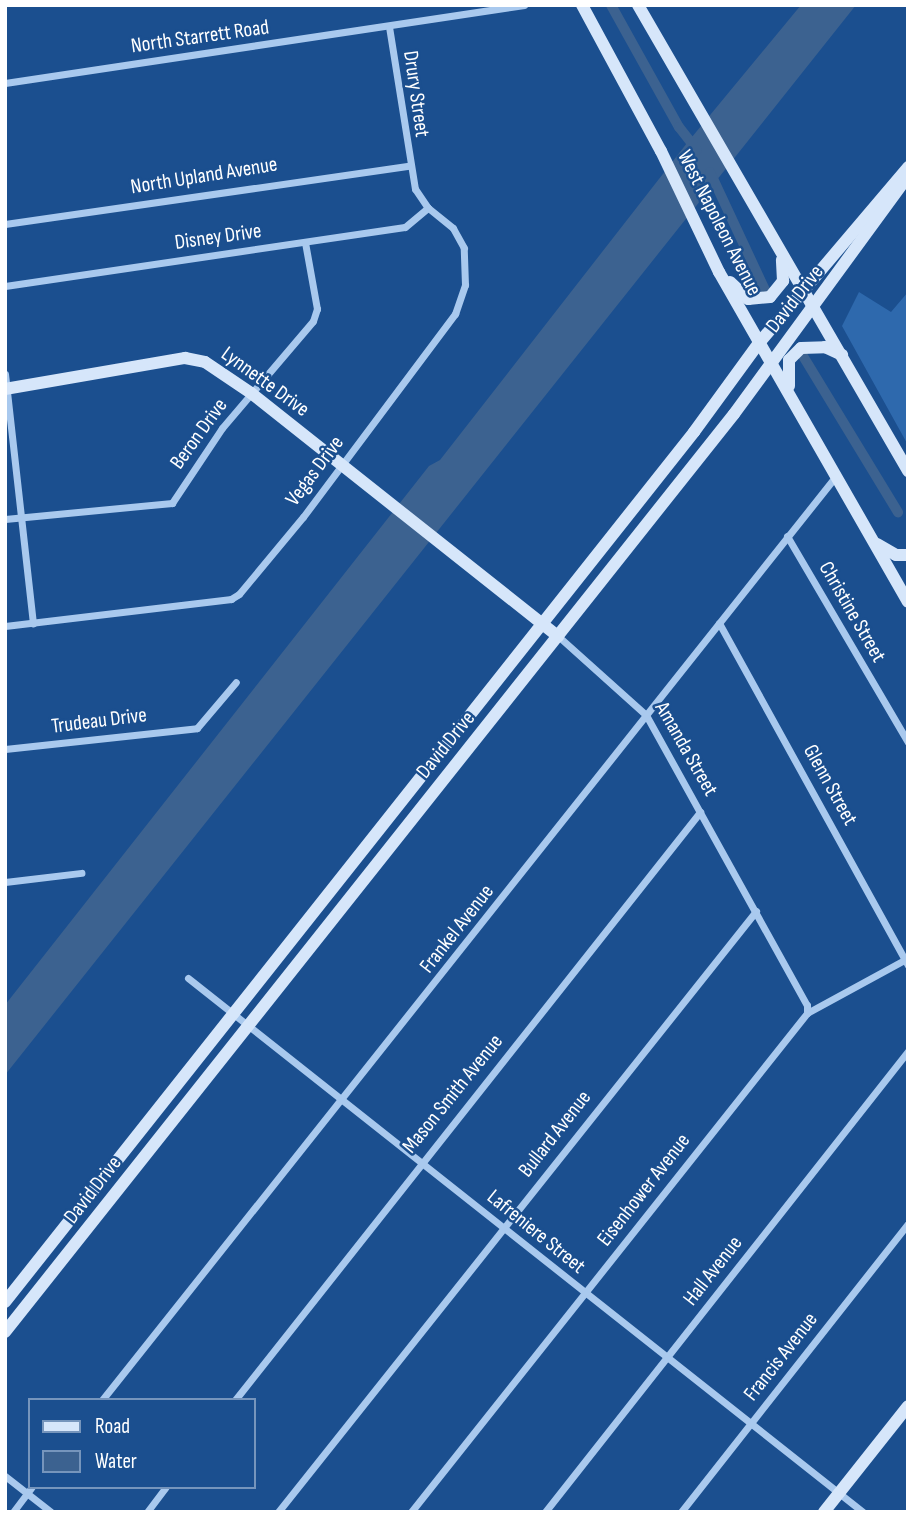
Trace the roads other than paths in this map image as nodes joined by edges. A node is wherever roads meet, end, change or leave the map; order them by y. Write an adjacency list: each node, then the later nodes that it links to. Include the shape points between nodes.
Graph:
1 (524, 5): 4 (street, North Starrett Road)
2 (582, 5): 13 (main road, West Napoleon Avenue, via 661,151)
3 (638, 5): 12 (main road, West Napoleon Avenue)
4 (389, 27): 5 (street, North Starrett Road); 6 (street, Drury Street)
5 (5, 83)
6 (409, 166): 9 (street, Vegas Drive); 10 (street, North Upland Avenue)
7 (908, 167): 15 (main road, David Drive)
8 (908, 176): 16 (main road, David Drive)
9 (428, 208): 11 (street, Disney Drive, via 405,227); 24 (street, Vegas Drive, via 453,228 464,248 462,297 455,314)
10 (5, 224)
11 (306, 242): 14 (street, Disney Drive); 22 (street, Beron Drive, via 317,309 313,321)
12 (780, 253): 13 (main road, via 783,281 777,292 760,300 748,299); 15 (main road, West Napoleon Avenue)
13 (719, 272): 17 (main road, West Napoleon Avenue)
14 (5, 286)
15 (802, 291): 16 (main road, West Napoleon Avenue); 17 (main road, David Drive)
16 (814, 307): 18 (main road, West Napoleon Avenue); 19 (main road, David Drive)
17 (759, 343): 19 (main road, West Napoleon Avenue); 34 (main road, David Drive)
18 (842, 355): 23 (main road, via 825,347 801,348 789,359 786,373); 25 (main road, West Napoleon Avenue)
19 (770, 362): 23 (main road, West Napoleon Avenue); 38 (main road, David Drive)
20 (5, 374): 21 (street)
21 (6, 389): 22 (main road, Lynnette Drive, via 185,358 205,362); 28 (street)
22 (251, 393): 24 (main road, Lynnette Drive); 28 (street, Beron Drive, via 172,503)
23 (791, 397): 26 (main road, West Napoleon Avenue)
24 (342, 464): 27 (main road, Lynnette Drive); 35 (street, Vegas Drive, via 231,598)
25 (908, 471)
26 (836, 476): 30 (street, Frankel Avenue); 31 (main road, West Napoleon Avenue)
27 (397, 506): 34 (main road, Amanda Street)
28 (20, 517): 29 (street, Beron Drive); 35 (street)
29 (5, 519)
30 (788, 536): 36 (street, Frankel Avenue); 41 (street, Christine Street)
31 (871, 539): 32 (main road, via 896,555); 33 (main road, West Napoleon Avenue)
32 (908, 555)
33 (908, 602)
34 (544, 622): 38 (main road, Amanda Street); 44 (main road, David Drive)
35 (33, 623): 37 (street, Vegas Drive)
36 (719, 623): 40 (street, Frankel Avenue); 49 (street, Glenn Street)
37 (5, 626)
38 (558, 636): 40 (street, Amanda Street); 45 (main road, David Drive)
39 (236, 682): 42 (street, Trudeau Drive, via 197,727)
40 (646, 715): 43 (street, Amanda Street); 55 (street, Frankel Avenue)
41 (908, 742)
42 (5, 749)
43 (700, 812): 48 (street, Amanda Street); 56 (street, Mason Smith Avenue)
44 (386, 820): 45 (main road); 52 (main road, David Drive)
45 (401, 832): 53 (main road, David Drive)
46 (82, 873): 47 (street)
47 (5, 882)
48 (756, 911): 51 (street, Amanda Street, via 807,1004); 58 (street, Bullard Avenue)
49 (907, 960): 51 (street, Eisenhower Avenue)
50 (188, 978): 52 (street, Lafreniere Street)
51 (807, 1013): 59 (street, Eisenhower Avenue)
52 (235, 1015): 53 (street, Lafreniere Street); 60 (main road, David Drive)
53 (248, 1025): 55 (street, Lafreniere Street); 61 (main road, David Drive)
54 (908, 1051): 62 (street, Hall Avenue)
55 (340, 1100): 56 (street, Lafreniere Street); 63 (street, Frankel Avenue)
56 (420, 1163): 58 (street, Lafreniere Street); 64 (street, Mason Smith Avenue)
57 (908, 1224): 66 (street, Francis Avenue)
58 (504, 1228): 59 (street, Lafreniere Street); 75 (street, Bullard Avenue)
59 (585, 1294): 62 (street, Lafreniere Street); 76 (street, Eisenhower Avenue)
60 (5, 1302)
61 (5, 1332)
62 (667, 1359): 66 (street, Lafreniere Street); 77 (street, Hall Avenue)
63 (104, 1398)
64 (237, 1398)
65 (908, 1406): 71 (main road)
66 (750, 1424): 71 (street, Lafreniere Street); 78 (street, Francis Avenue)
67 (5, 1476): 68 (street)
68 (28, 1489)
69 (164, 1489): 74 (street)
70 (30, 1490): 72 (street); 73 (street)
71 (839, 1493): 79 (main road); 80 (street, Lafreniere Street)
72 (13, 1512)
73 (51, 1512)
74 (147, 1512)
75 (278, 1512)
76 (411, 1512)
77 (545, 1512)
78 (681, 1512)
79 (824, 1512)
80 (863, 1512)

